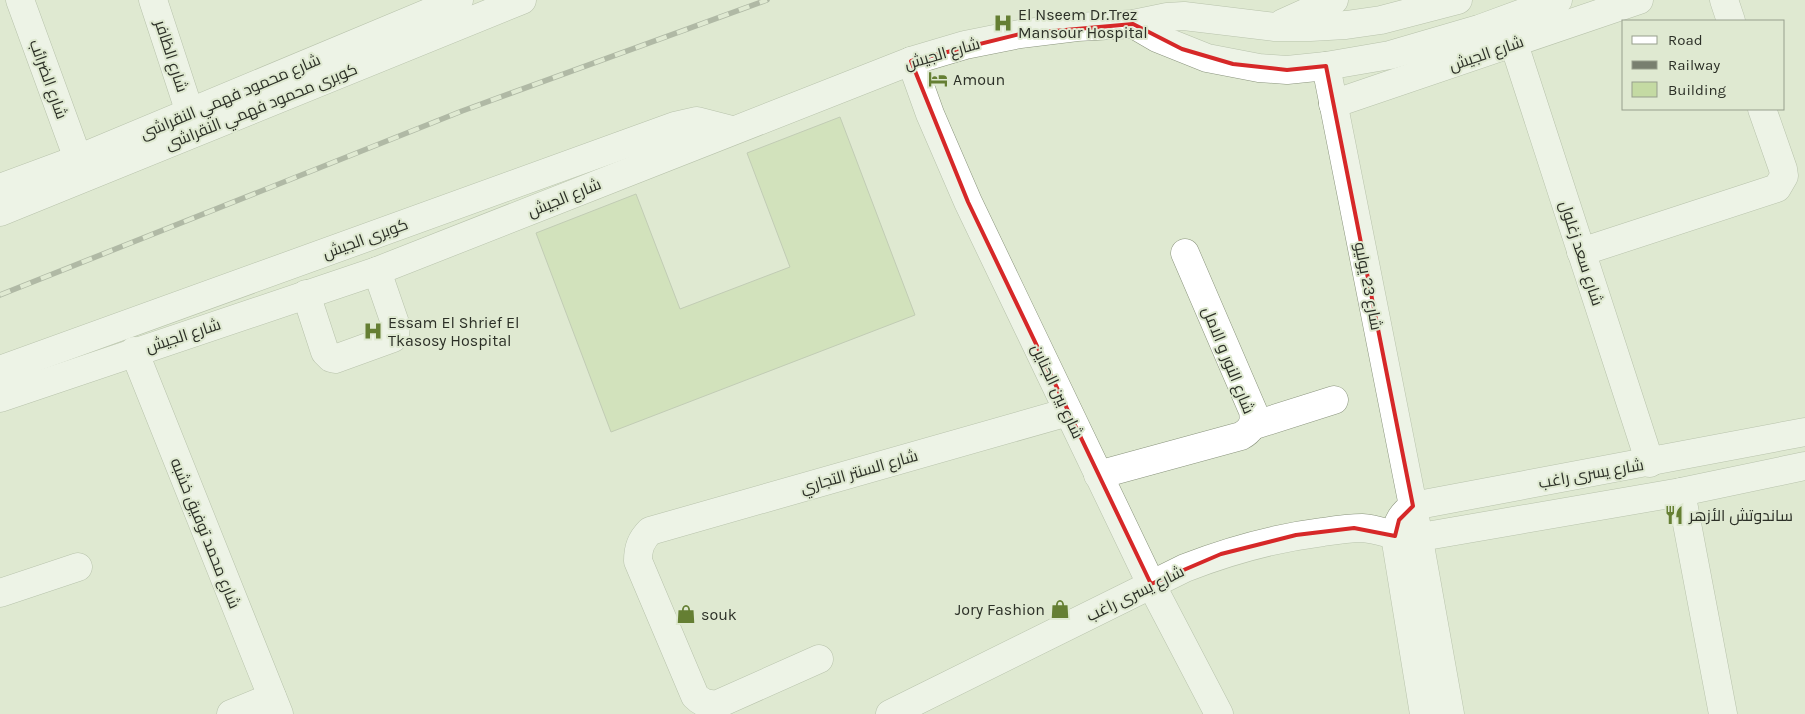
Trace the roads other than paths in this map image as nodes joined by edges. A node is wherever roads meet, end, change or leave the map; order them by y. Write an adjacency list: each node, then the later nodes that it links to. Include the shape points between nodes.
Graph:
1 (20, 0): 22 (street, شارع الضرائب)
2 (153, 0): 20 (street, شارع الظافر)
3 (458, 0): 20 (street, شارع محمود فهمي النقراشى)
4 (522, 0): 24 (street, كوبرى محمود فهمي النقراشى)
5 (1334, 0): 12 (street)
6 (1458, 0): 12 (street, شارع الجيش, via 1382,20 1346,25)
7 (1558, 0): 15 (street, via 1479,29 1390,55)
8 (1638, 0): 13 (street, شارع الجيش)
9 (1724, 0): 10 (street)
10 (1732, 20)
11 (1133, 24): 12 (street, شارع الجيش, via 1184,16); 14 (street, شارع الجيش, via 1077,26 1020,34 965,45); 16 (street, via 1182,49 1233,64 1287,70)
12 (1274, 27)
13 (1514, 44): 17 (street, شارع الجيش); 25 (street, شارع سعد زغلول)
14 (911, 61): 21 (street, شارع الجيش); 33 (street, شارع بين الجناين, via 954,170)
15 (1354, 61): 16 (street); 17 (street)
16 (1326, 66): 18 (street, شارع 23 يوليو)
17 (1361, 95): 18 (street, شارع الجيش)
18 (1334, 104): 40 (street, شارع 23 يوليو)
19 (1762, 110): 25 (street, via 1783,169 1784,176 1777,188)
20 (190, 113): 22 (street, شارع محمود فهمي النقراشى)
21 (732, 130): 27 (street, شارع الجيش); 30 (street, كوبرى الجيش, via 697,121 675,126)
22 (78, 159): 23 (street, شارع محمود فهمي النقراشى)
23 (0, 188)
24 (0, 212)
25 (1581, 252): 36 (street, شارع سعد زغلول)
26 (1185, 254): 34 (street, شارع النور و الامل, via 1253,411)
27 (377, 271): 28 (street, شارع الجيش); 28 (street, via 396,334 393,338 335,359 325,352)
28 (306, 294): 29 (street, شارع الجيش)
29 (134, 351): 31 (street, شارع الجيش); 46 (street, شارع محمد توفيق خشبه)
30 (0, 370)
31 (0, 398)
32 (1334, 400): 34 (street)
33 (1068, 412): 38 (street, شارع بين الجناين); 47 (street, شارع السنتر التجاري, via 650,531 640,544 638,561 695,696)
34 (1252, 426): 38 (street, شارع النور و الامل, via 1241,436)
35 (1805, 432): 36 (street, شارع يسرى راغب)
36 (1650, 463): 40 (street, شارع يسرى راغب)
37 (1805, 466): 39 (street, شارع يسرى راغب)
38 (1098, 475): 43 (street, شارع بين الجناين)
39 (1681, 492): 41 (street, شارع يسرى راغب); 53 (street)
40 (1413, 506): 41 (street, via 1399,520)
41 (1407, 537): 43 (street, شارع يسرى راغب, via 1354,528 1296,535 1222,554); 51 (street); 52 (street)
42 (78, 567): 44 (street)
43 (1151, 584): 49 (street, شارع يسرى راغب); 50 (street, شارع بين الجناين)
44 (0, 593)
45 (819, 659): 47 (street)
46 (275, 705): 48 (street)
47 (720, 709)
48 (231, 714)
49 (890, 714)
50 (1219, 714)
51 (1424, 714)
52 (1450, 714)
53 (1723, 714)

